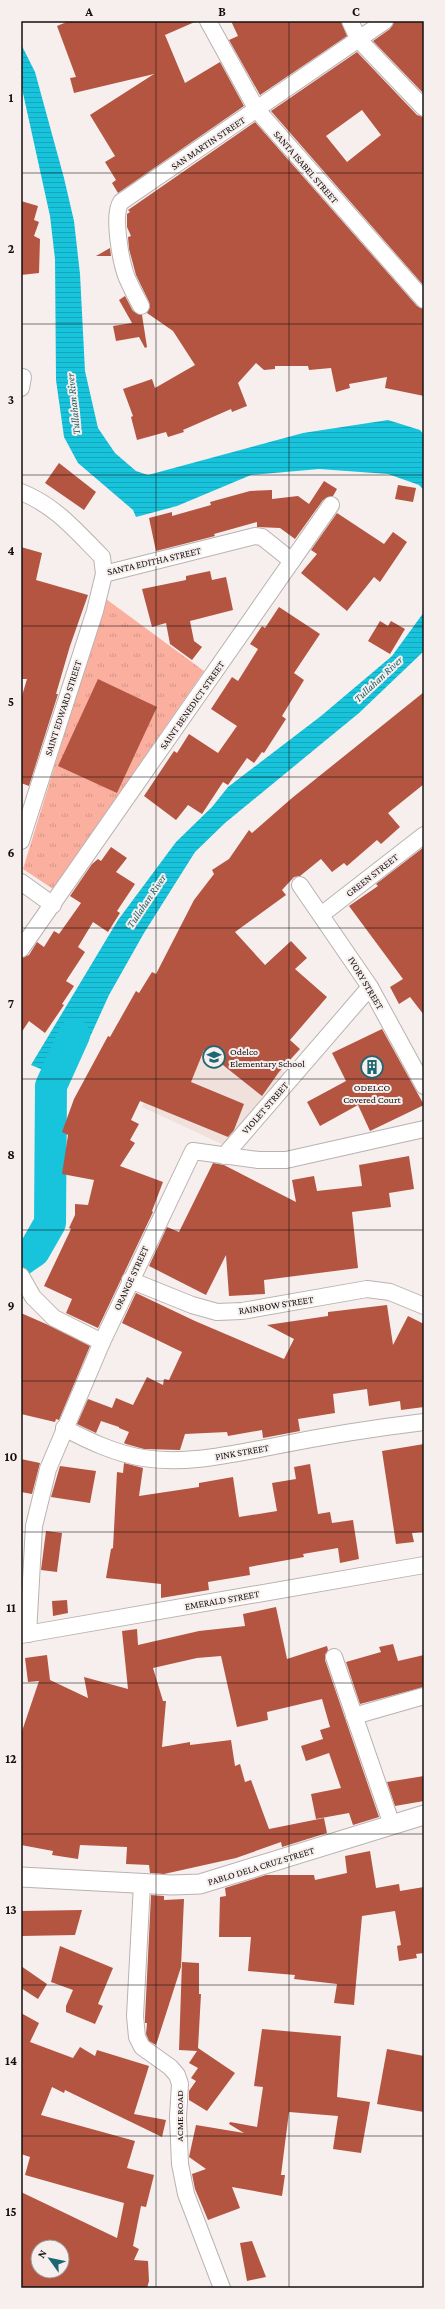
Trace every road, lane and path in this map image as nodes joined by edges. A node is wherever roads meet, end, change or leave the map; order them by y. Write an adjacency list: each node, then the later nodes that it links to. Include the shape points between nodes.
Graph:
1 (208, 21): 6 (street, SANTA ISABEL STREET)
2 (350, 21): 4 (street)
3 (385, 21): 4 (street, SAN MARTIN STREET)
4 (359, 40): 5 (street); 6 (street, SAN MARTIN STREET)
5 (424, 108)
6 (257, 110): 7 (street, SANTA ISABEL STREET); 8 (street, SAN MARTIN STREET, via 121,202 118,207 116,214 121,256 126,277)
7 (424, 300)
8 (141, 306)
9 (21, 492): 12 (street, SANTA EDITHA STREET, via 53,508 102,557)
10 (331, 505): 11 (street, SAINT BENEDICT STREET)
11 (292, 561): 12 (street, SANTA EDITHA STREET, via 262,537 255,536); 17 (street, SAINT BENEDICT STREET)
12 (104, 574): 14 (street, SAINT EDWARD STREET, via 95,611)
13 (424, 835): 18 (street, GREEN STREET)
14 (21, 841)
15 (21, 882): 17 (street)
16 (300, 885): 18 (street, IVORY STREET)
17 (53, 905): 19 (street, SAINT BENEDICT STREET)
18 (321, 915): 20 (street, IVORY STREET)
19 (21, 950)
20 (370, 987): 21 (street, IVORY STREET); 23 (street, VIOLET STREET)
21 (424, 1086)
22 (424, 1129): 23 (street, ORANGE STREET, via 286,1160)
23 (224, 1156): 25 (street, ORANGE STREET, via 193,1151)
24 (23, 1279): 27 (street, via 42,1307 54,1318)
25 (130, 1280): 26 (street, RAINBOW STREET, via 192,1305 217,1312 242,1311 367,1289 390,1292); 27 (street, ORANGE STREET)
26 (424, 1306)
27 (102, 1342): 29 (street, ORANGE STREET)
28 (424, 1422): 29 (street, PINK STREET, via 345,1433 202,1459 174,1460 143,1458 117,1452)
29 (64, 1428): 31 (street, ORANGE STREET, via 48,1469 34,1526)
30 (424, 1565): 31 (street, EMERALD STREET)
31 (25, 1635)
32 (334, 1656): 34 (street)
33 (424, 1696): 34 (street)
34 (354, 1716): 36 (street)
35 (424, 1815): 36 (street, PABLO DELA CRUZ STREET)
36 (392, 1825): 38 (street, PABLO DELA CRUZ STREET, via 200,1884)
37 (21, 1877): 38 (street, PABLO DELA CRUZ STREET)
38 (142, 1884): 39 (street, ACME ROAD, via 135,2016 137,2037 142,2047 177,2075 180,2084 180,2164 186,2194)
39 (222, 2288)

